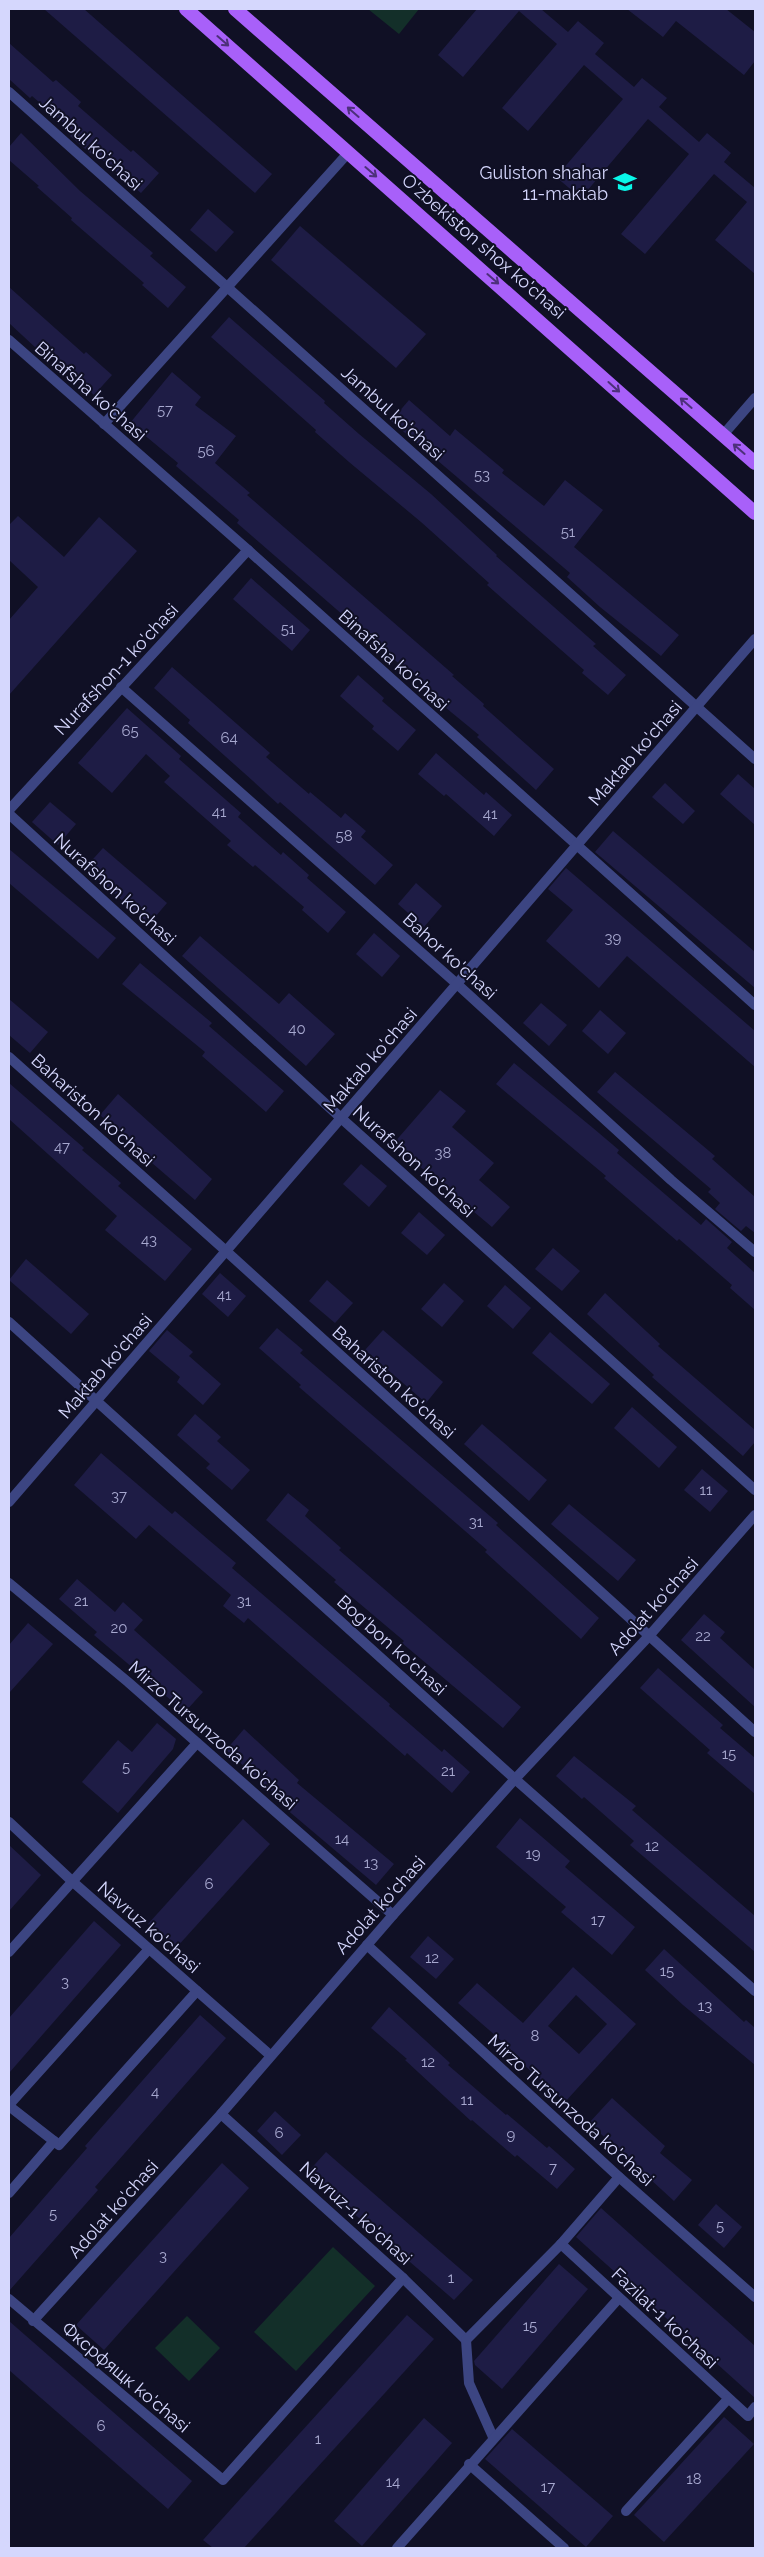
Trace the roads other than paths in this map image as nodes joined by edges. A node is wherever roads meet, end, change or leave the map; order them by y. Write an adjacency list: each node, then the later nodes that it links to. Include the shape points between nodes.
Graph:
1 (186, 9): 4 (main road, O'zbekiston shox ko'chasi, one-way to 4)
2 (235, 9): 9 (main road, O'zbekiston shox ko'chasi, one-way to 2)
3 (9, 92): 5 (street, Jambul ko'chasi)
4 (349, 152): 5 (street); 11 (main road, O'zbekiston shox ko'chasi, one-way to 11)
5 (228, 288): 8 (street); 15 (street, Jambul ko'chasi)
6 (9, 340): 8 (street, Binafsha ko'chasi)
7 (755, 398): 9 (street)
8 (104, 424): 12 (street, Binafsha ko'chasi)
9 (723, 435): 10 (main road, O'zbekiston shox ko'chasi, one-way to 9)
10 (755, 463)
11 (755, 513)
12 (248, 550): 14 (street, Nurafshon-1 ko'chasi); 19 (street, Binafsha ko'chasi)
13 (755, 639): 15 (street, Maktab ko'chasi)
14 (121, 687): 17 (street, Nurafshon-1 ko'chasi); 20 (street, Bahor ko'chasi)
15 (697, 707): 16 (street, Jambul ko'chasi); 19 (street, Maktab ko'chasi)
16 (755, 759)
17 (9, 810)
18 (9, 814): 23 (street, Nurafshon ko'chasi)
19 (576, 846): 20 (street, Maktab ko'chasi); 21 (street, Binafsha ko'chasi)
20 (457, 984): 23 (street, Maktab ko'chasi); 25 (street, Bahor ko'chasi)
21 (755, 1006)
22 (9, 1057): 24 (street, Bahariston ko'chasi)
23 (341, 1118): 24 (street, Maktab ko'chasi); 28 (street, Nurafshon ko'chasi)
24 (226, 1250): 27 (street, Maktab ko'chasi); 32 (street, Bahariston ko'chasi)
25 (755, 1252)
26 (9, 1322): 27 (street, Bog'bon ko'chasi)
27 (96, 1401): 29 (street, Maktab ko'chasi); 35 (street, Bog'bon ko'chasi)
28 (755, 1490)
29 (9, 1502)
30 (755, 1514): 32 (street, Adolat ko'chasi)
31 (9, 1583): 34 (street, Mirzo Tursunzoda ko'chasi)
32 (649, 1636): 33 (street, Bahariston ko'chasi); 35 (street, Adolat ko'chasi)
33 (755, 1732)
34 (197, 1743): 37 (street); 38 (street, Mirzo Tursunzoda ko'chasi)
35 (516, 1778): 38 (street, Adolat ko'chasi); 42 (street, Bog'bon ko'chasi)
36 (9, 1822): 37 (street, Navruz ko'chasi)
37 (72, 1882): 40 (street, Navruz ko'chasi); 41 (street)
38 (393, 1915): 39 (street, Adolat ko'chasi)
39 (366, 1945): 44 (street, Adolat ko'chasi); 48 (street, Mirzo Tursunzoda ko'chasi)
40 (149, 1949): 43 (street, Navruz ko'chasi); 45 (street)
41 (9, 1952)
42 (755, 1990)
43 (197, 1991): 44 (street, Navruz ko'chasi); 47 (street)
44 (270, 2055): 46 (street, Adolat ko'chasi)
45 (9, 2105): 47 (street)
46 (221, 2114): 51 (street, Navruz-1 ko'chasi); 55 (street, Adolat ko'chasi)
47 (56, 2143): 49 (street)
48 (619, 2177): 50 (street); 52 (street, Mirzo Tursunzoda ko'chasi)
49 (9, 2193)
50 (561, 2244): 53 (street, Fazilat-1 ko'chasi); 56 (street)
51 (403, 2278): 55 (street, Фксрфящк ko'chasi, via 223,2480); 56 (street, Navruz-1 ko'chasi)
52 (755, 2297)
53 (619, 2298): 57 (street, Fazilat-1 ko'chasi); 59 (street)
54 (9, 2299): 55 (street, Фксрфящк ko'chasi)
55 (33, 2321)
56 (466, 2340): 59 (street, via 469,2383)
57 (728, 2399): 58 (street, Fazilat-1 ko'chasi, via 748,2416); 61 (street)
58 (755, 2407)
59 (494, 2437): 60 (street)
60 (469, 2464): 62 (street); 63 (street)
61 (626, 2511)
62 (396, 2548)
63 (564, 2548)

